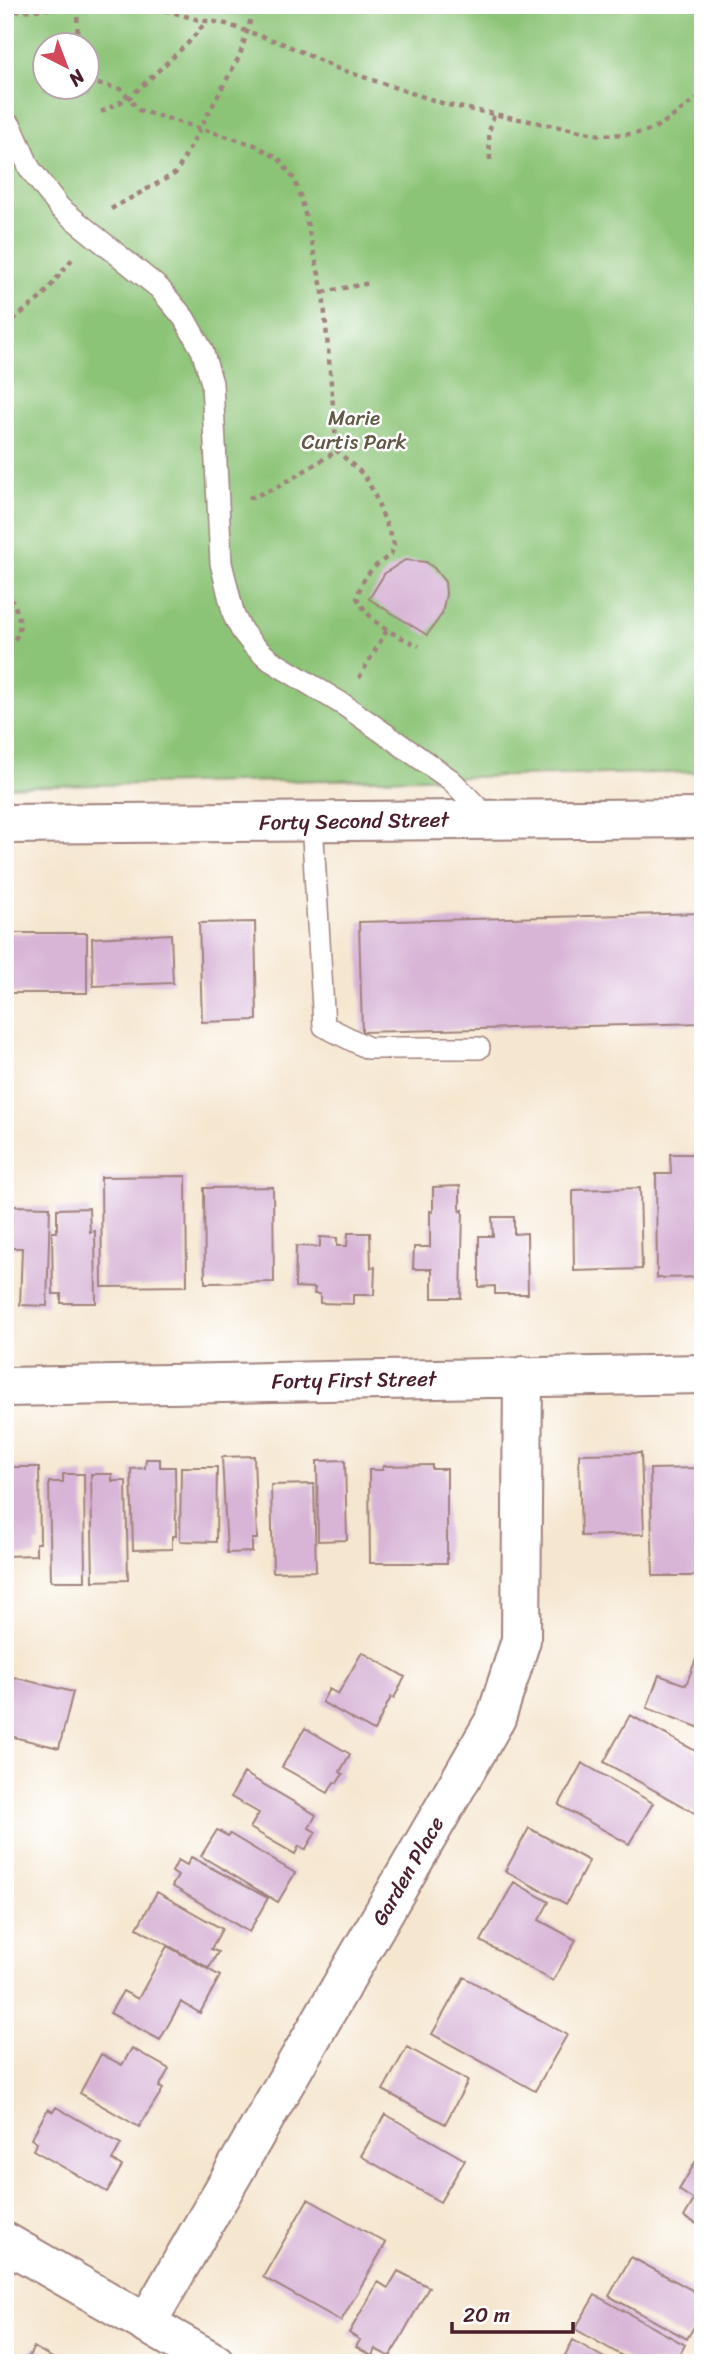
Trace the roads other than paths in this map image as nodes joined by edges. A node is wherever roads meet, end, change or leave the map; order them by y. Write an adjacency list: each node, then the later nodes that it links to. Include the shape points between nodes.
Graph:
1 (11, 126): 2 (lane, via 30,169 60,208 159,288 202,350 212,383 221,563 242,631 271,660 451,780)
2 (489, 818): 3 (street, Forty Second Street); 4 (street, Forty Second Street)
3 (703, 818)
4 (312, 821): 5 (street, Forty Second Street); 6 (lane, via 324,1026 368,1048)
5 (5, 824)
6 (479, 1048)
7 (703, 1374): 8 (street, Forty First Street)
8 (523, 1376): 9 (street, Forty First Street); 11 (street, Garden Place, via 521,1640 496,1718)
9 (5, 1387)
10 (5, 2242): 11 (street)
11 (146, 2324): 12 (street)
12 (215, 2363)

